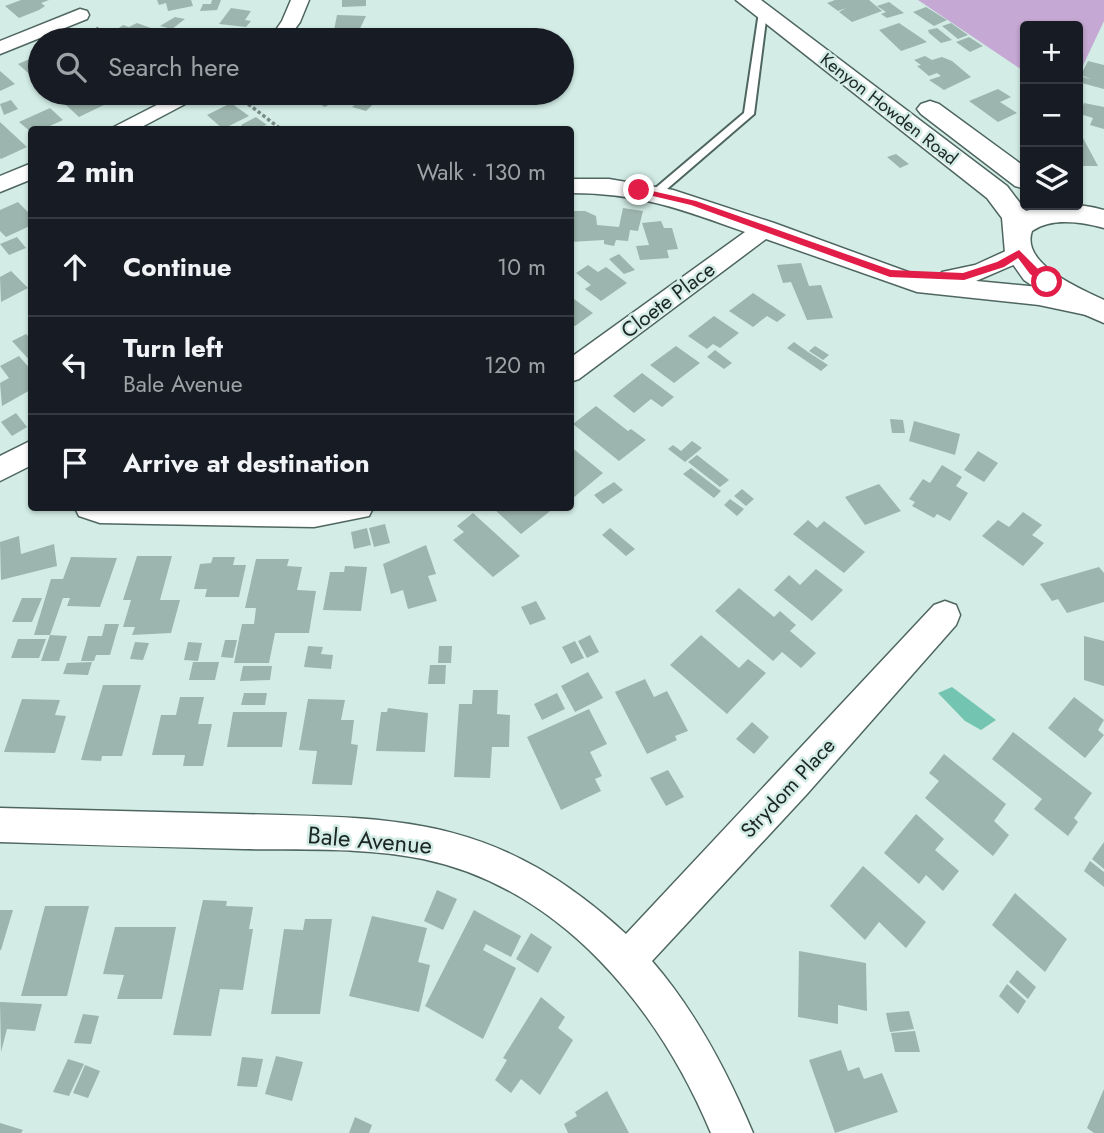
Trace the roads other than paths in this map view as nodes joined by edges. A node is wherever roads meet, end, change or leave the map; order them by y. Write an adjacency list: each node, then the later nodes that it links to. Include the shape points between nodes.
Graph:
1 (300, 0): 5 (street)
2 (774, 9): 8 (street, Kenyon Howden Road); 16 (lane, via 749,114); 19 (street, Kenyon Howden Road, via 997,192 1016,217)
3 (80, 16): 4 (street)
4 (50, 28)
5 (287, 28)
6 (28, 37): 7 (street)
7 (0, 48)
8 (891, 80)
9 (913, 97): 13 (street, Kenyon Howden Road)
10 (171, 105): 11 (street)
11 (126, 126)
12 (28, 172): 14 (street)
13 (1020, 176)
14 (0, 185)
15 (574, 186): 16 (street)
16 (656, 193): 18 (street)
17 (1083, 212): 19 (street, via 1052,212 1028,221)
18 (766, 228): 20 (street); 22 (street, Cloete Place)
19 (1019, 241): 20 (street, via 1000,264 964,276); 21 (street, Kenyon Howden Road, via 1033,272)
20 (890, 274): 21 (street, via 917,284 1040,296)
21 (1099, 310)
22 (574, 369)
23 (28, 456): 24 (street)
24 (0, 470)
25 (100, 511): 26 (street)
26 (336, 511)
27 (945, 615): 29 (street, Strydom Place)
28 (0, 825): 29 (street, Bale Avenue, via 356,834 442,846 496,866 554,898)
29 (628, 959): 30 (street, Bale Avenue, via 678,1024)
30 (732, 1133)

